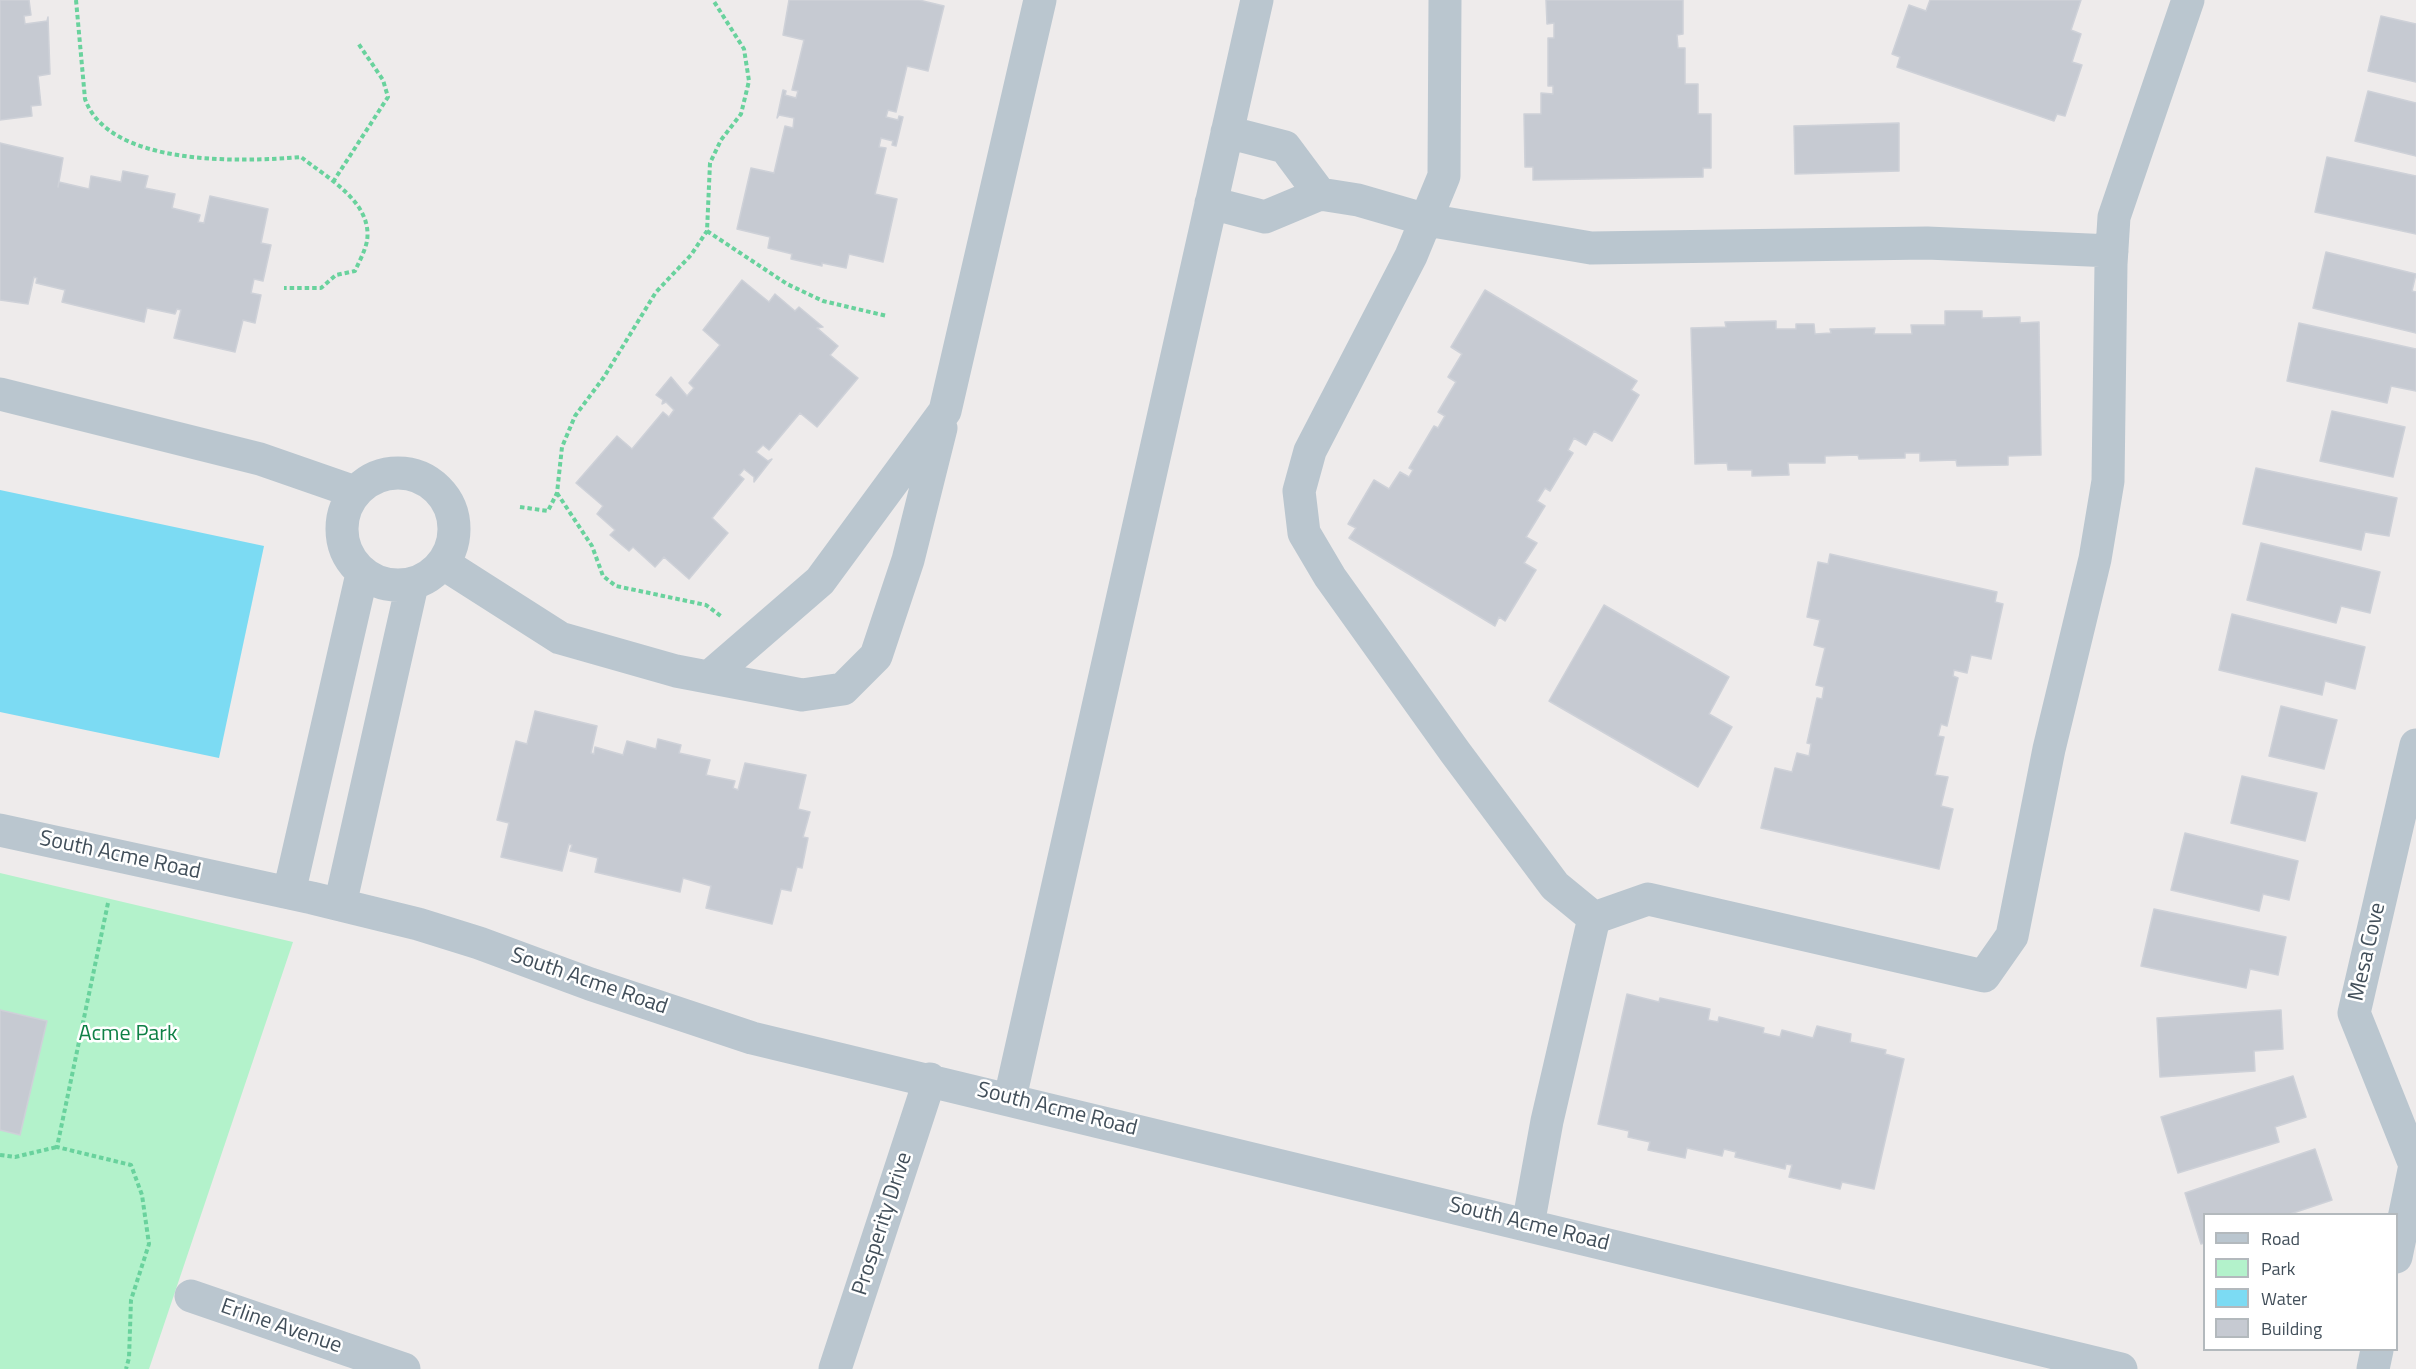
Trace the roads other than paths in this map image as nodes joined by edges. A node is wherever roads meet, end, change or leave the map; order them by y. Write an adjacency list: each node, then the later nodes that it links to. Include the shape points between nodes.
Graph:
1 (1040, 0): 11 (street)
2 (1257, 0): 5 (street)
3 (1445, 0): 8 (street, via 1444,176)
4 (2188, 0): 9 (street, via 2114,217)
5 (1227, 132): 6 (street, via 1286,147); 7 (street)
6 (1320, 194): 7 (street, via 1265,217); 8 (street, via 1358,200)
7 (1211, 203): 25 (street)
8 (1427, 220): 9 (street, via 1591,248 1927,243); 23 (street, via 1310,452 1299,490 1304,533 1330,577 1448,743 1555,886)
9 (2112, 251): 23 (street, via 2108,481 2095,559 2049,749 2012,936 1984,976 1648,898)
10 (0, 394): 12 (street, via 260,459)
11 (945, 411): 16 (street, via 820,581); 16 (street, via 908,560 876,656 843,689 801,695)
12 (355, 492): 13 (street, via 372,478 393,472 415,474 434,484 448,501 455,522 453,544); 14 (street, via 344,512 341,535 348,557)
13 (444, 564): 15 (street); 16 (street, via 560,638)
14 (362, 574): 15 (street, via 386,585); 17 (street)
15 (412, 585): 18 (street)
16 (709, 677)
17 (329, 717): 18 (street); 21 (street)
18 (379, 728): 22 (street)
19 (2416, 746): 26 (street, Mesa Cove, via 2354,1013)
20 (0, 830): 21 (street, South Acme Road)
21 (289, 893): 22 (street, South Acme Road)
22 (340, 905): 24 (street, South Acme Road, via 479,943 752,1038)
23 (1594, 918): 27 (street, via 1547,1121)
24 (930, 1079): 25 (street, South Acme Road); 33 (street, Prosperity Drive)
25 (1010, 1098): 27 (street, South Acme Road)
26 (2416, 1165): 28 (street, Mesa Cove)
27 (1528, 1225): 31 (street, South Acme Road)
28 (2398, 1252)
29 (191, 1296): 32 (street, Erline Avenue)
30 (2377, 1351): 35 (street)
31 (2042, 1360): 34 (street, South Acme Road)
32 (404, 1369)
33 (835, 1369)
34 (2121, 1369)
35 (2373, 1369)

